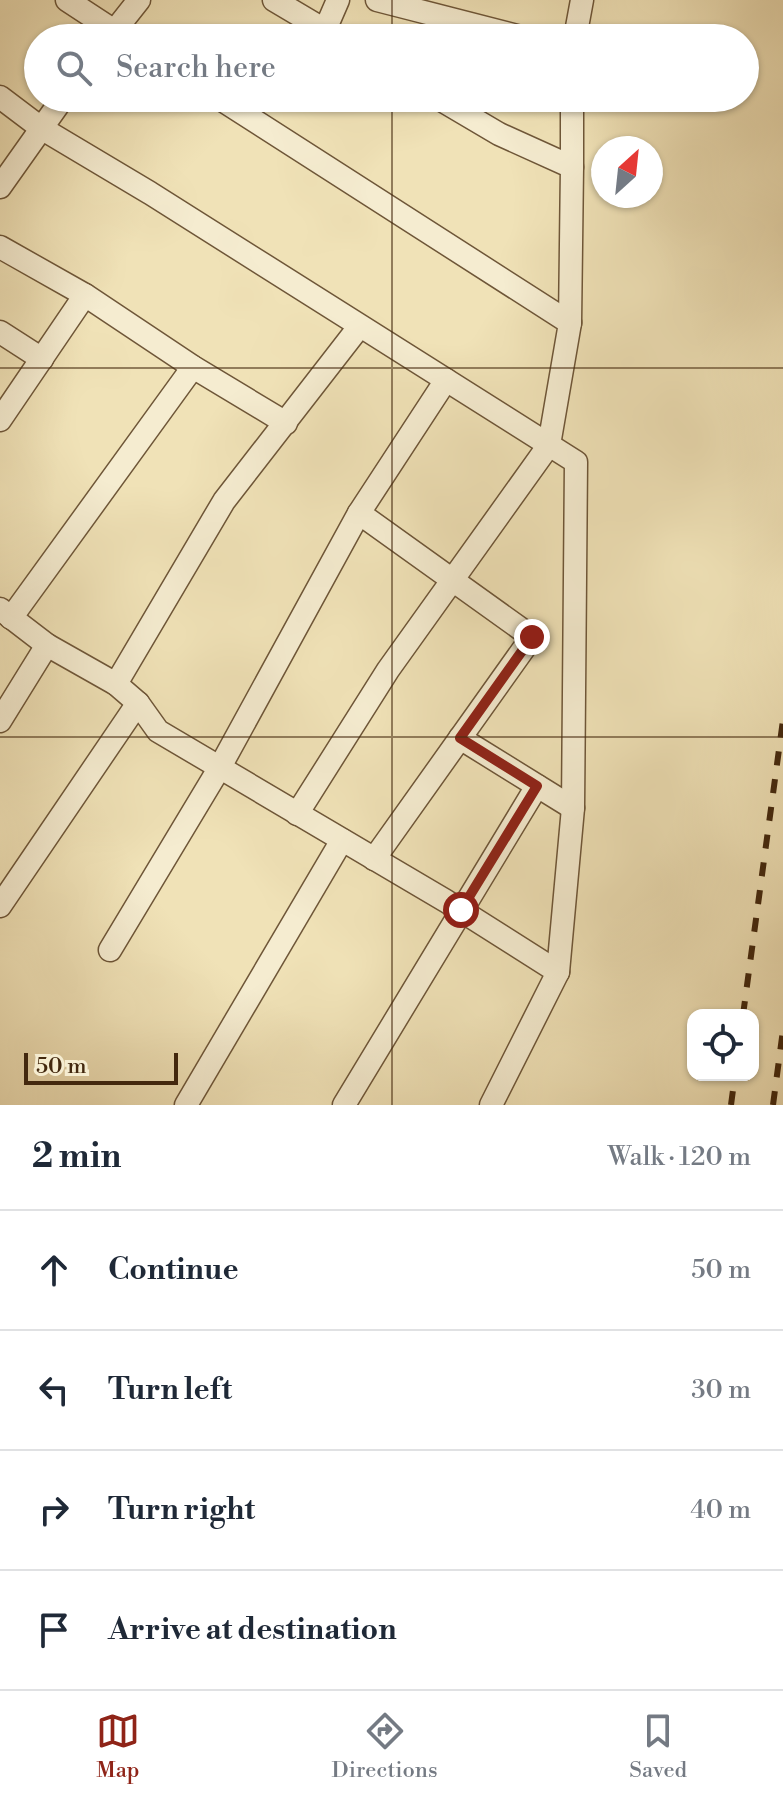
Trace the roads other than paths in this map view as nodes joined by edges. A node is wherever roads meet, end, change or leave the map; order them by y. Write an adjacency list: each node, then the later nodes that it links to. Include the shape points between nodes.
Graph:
1 (67, 0): 7 (street)
2 (139, 0): 8 (street)
3 (274, 0): 9 (street)
4 (338, 0): 10 (street)
5 (377, 0): 11 (street)
6 (582, 0): 12 (street)
7 (100, 24)
8 (124, 24)
9 (314, 24)
10 (333, 24)
11 (470, 24)
12 (578, 24)
13 (0, 97): 18 (street)
14 (53, 112): 18 (street)
15 (241, 112): 23 (street)
16 (462, 112): 19 (street)
17 (572, 112): 19 (street)
18 (41, 128): 20 (street); 24 (street)
19 (572, 167): 23 (street)
20 (0, 187)
21 (0, 247): 22 (street)
22 (85, 295): 26 (street); 27 (street)
23 (570, 323): 31 (street)
24 (359, 327): 28 (street); 30 (street)
25 (0, 332): 26 (street)
26 (42, 359): 29 (street)
27 (193, 367): 30 (street); 34 (street)
28 (446, 380): 31 (street); 32 (street)
29 (0, 420)
30 (286, 423): 36 (street, via 224,501)
31 (549, 445): 33 (street); 42 (street, via 576,462)
32 (359, 513): 33 (street); 40 (street)
33 (452, 580): 39 (street, via 532,637); 43 (street)
34 (6, 613): 35 (street)
35 (47, 645): 36 (street); 38 (street)
36 (116, 684): 37 (street)
37 (138, 703): 40 (street, via 158,731); 46 (street)
38 (0, 721)
39 (460, 738): 41 (street); 45 (street)
40 (220, 767): 43 (street); 48 (street)
41 (537, 786): 42 (street); 47 (street)
42 (573, 808): 49 (street)
43 (297, 814): 44 (street)
44 (342, 840): 45 (street); 50 (street)
45 (374, 859): 47 (street)
46 (0, 906)
47 (461, 910): 49 (street); 51 (street)
48 (110, 950)
49 (558, 972): 52 (street)
50 (186, 1105)
51 (344, 1105)
52 (491, 1105)

